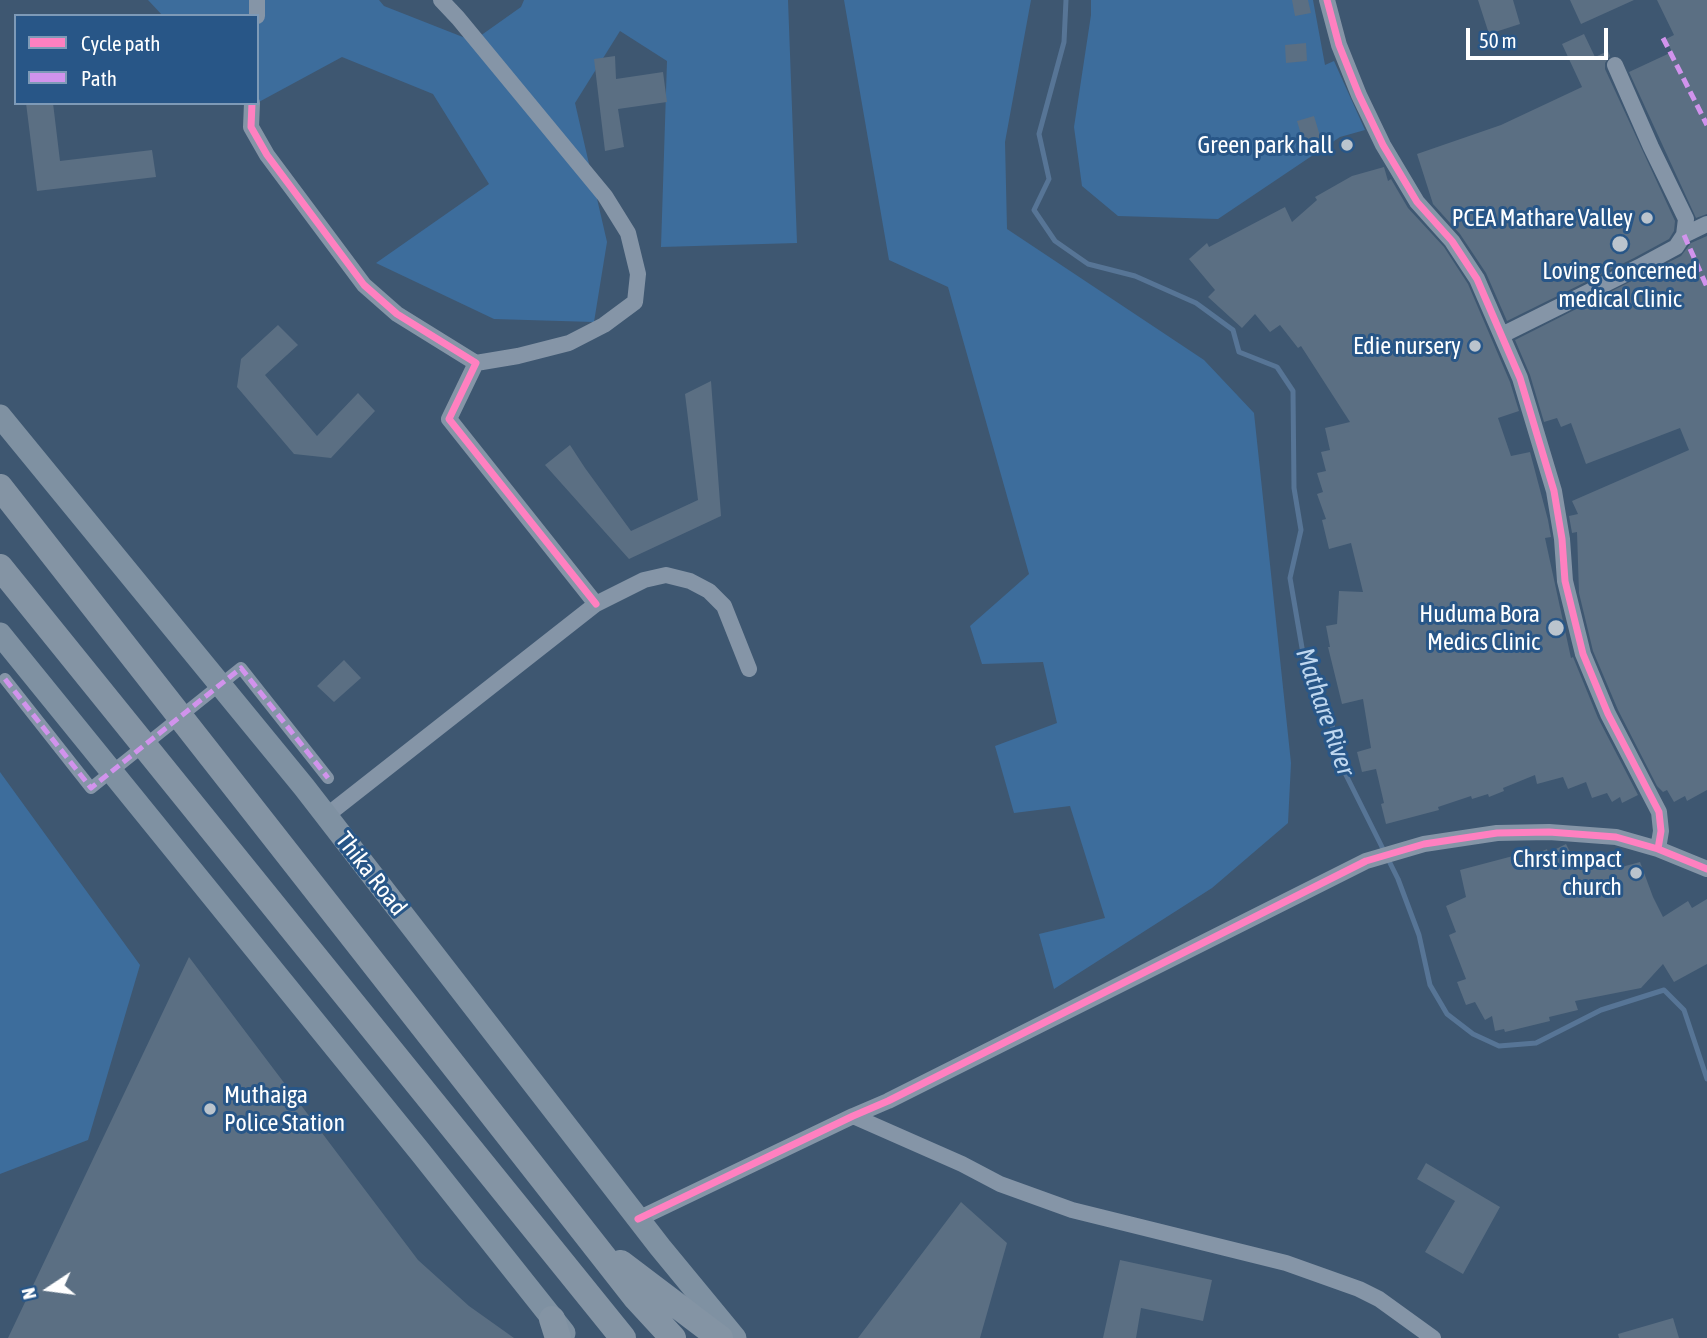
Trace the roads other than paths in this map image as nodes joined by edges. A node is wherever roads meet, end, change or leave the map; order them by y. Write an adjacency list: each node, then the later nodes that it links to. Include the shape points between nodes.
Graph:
1 (441, 0): 8 (street, via 605,196 628,233 638,274 635,302 604,325 569,343)
2 (1327, 0): 7 (street, via 1344,58 1383,145 1417,202 1476,279)
3 (1615, 65): 6 (street, via 1686,219)
4 (252, 105): 8 (street, via 251,127 267,155 364,285 397,314)
5 (1707, 224): 6 (street)
6 (1684, 235): 7 (street, via 1676,247)
7 (1503, 335): 18 (street, via 1554,491 1565,581 1583,654 1659,812)
8 (476, 363): 12 (street, via 449,419)
9 (0, 416): 17 (main road, Thika Road)
10 (0, 487): 22 (highway)
11 (0, 568): 24 (highway)
12 (596, 604): 14 (street, via 644,580 666,575 690,581 724,606); 17 (street)
13 (0, 634): 23 (main road, via 421,1153)
14 (749, 670)
15 (5, 679): 16 (street, via 91,788 241,668)
16 (328, 778)
17 (326, 816): 21 (main road, Thika Road)
18 (1657, 849): 19 (street); 20 (street, via 1616,838 1549,832 1497,834 1424,844 1366,861)
19 (1707, 869)
20 (853, 1116): 21 (street); 28 (street, via 1000,1184 1072,1210 1286,1263 1359,1289 1379,1298)
21 (638, 1219): 27 (main road, Thika Road)
22 (592, 1241): 25 (highway); 26 (highway)
23 (559, 1332)
24 (623, 1338)
25 (673, 1338)
26 (720, 1338)
27 (735, 1338)
28 (1433, 1338)

